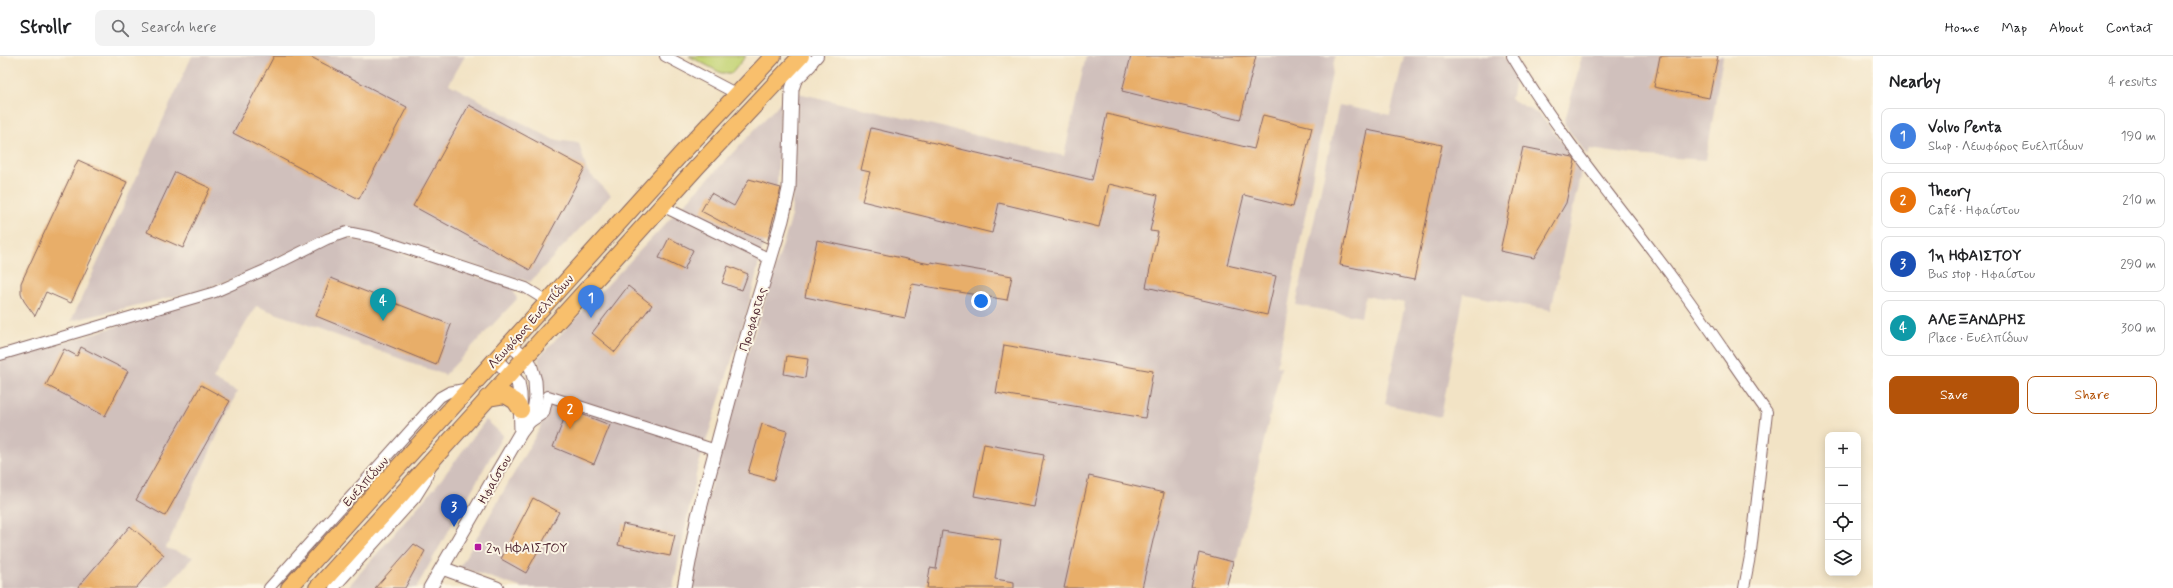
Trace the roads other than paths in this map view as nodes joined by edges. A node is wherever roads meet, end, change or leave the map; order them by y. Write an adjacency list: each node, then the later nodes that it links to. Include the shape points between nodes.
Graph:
1 (665, 56): 5 (street)
2 (773, 56): 5 (main road, Λεωφόρος Ευελπίδων)
3 (1512, 56): 27 (street, via 1580,159 1675,281 1767,412 1751,551)
4 (808, 58): 6 (main road, Λεωφόρος Ευελπίδων); 7 (street, Προφαρτας, via 792,84 789,189)
5 (737, 94): 8 (main road, Λεωφόρος Ευελπίδων)
6 (662, 206): 7 (street); 11 (main road, Λεωφόρος Ευελπίδων)
7 (770, 259): 17 (street, Προφαρτας)
8 (547, 302): 9 (main road, Λεωφόρος Ευελπίδων); 10 (street, via 526,288 372,237 346,232 215,292)
9 (508, 344): 11 (street, Ηφαίστου); 12 (main road, Λεωφόρος Ευελπίδων)
10 (0, 355)
11 (525, 357): 13 (main road, Λεωφόρος Ευελπίδων); 16 (street, Ηφαίστου, via 532,369 536,398 533,416)
12 (495, 359): 13 (street); 14 (main road, Λεωφόρος Ευελπίδων)
13 (510, 373): 15 (main road, Λεωφόρος Ευελπίδων); 16 (street, via 518,382)
14 (469, 388): 20 (street, Ευελπίδων, via 449,392 440,397); 21 (main road, Λεωφόρος Ευελπίδων)
15 (487, 398): 16 (main road, via 505,395 515,401); 18 (main road, Λεωφόρος Ευελπίδων)
16 (524, 422): 17 (street, via 544,413 548,396); 19 (street, Ηφαίστου)
17 (716, 450): 26 (street, Προφαρτας, via 698,516)
18 (434, 457): 22 (main road, Λεωφόρος Ευελπίδων); 23 (street, via 426,482 415,498)
19 (442, 568): 24 (street, Ηφαίστου); 25 (street)
20 (270, 588)
21 (289, 588)
22 (317, 588)
23 (334, 588)
24 (430, 588)
25 (497, 588)
26 (684, 588)
27 (1744, 588)

